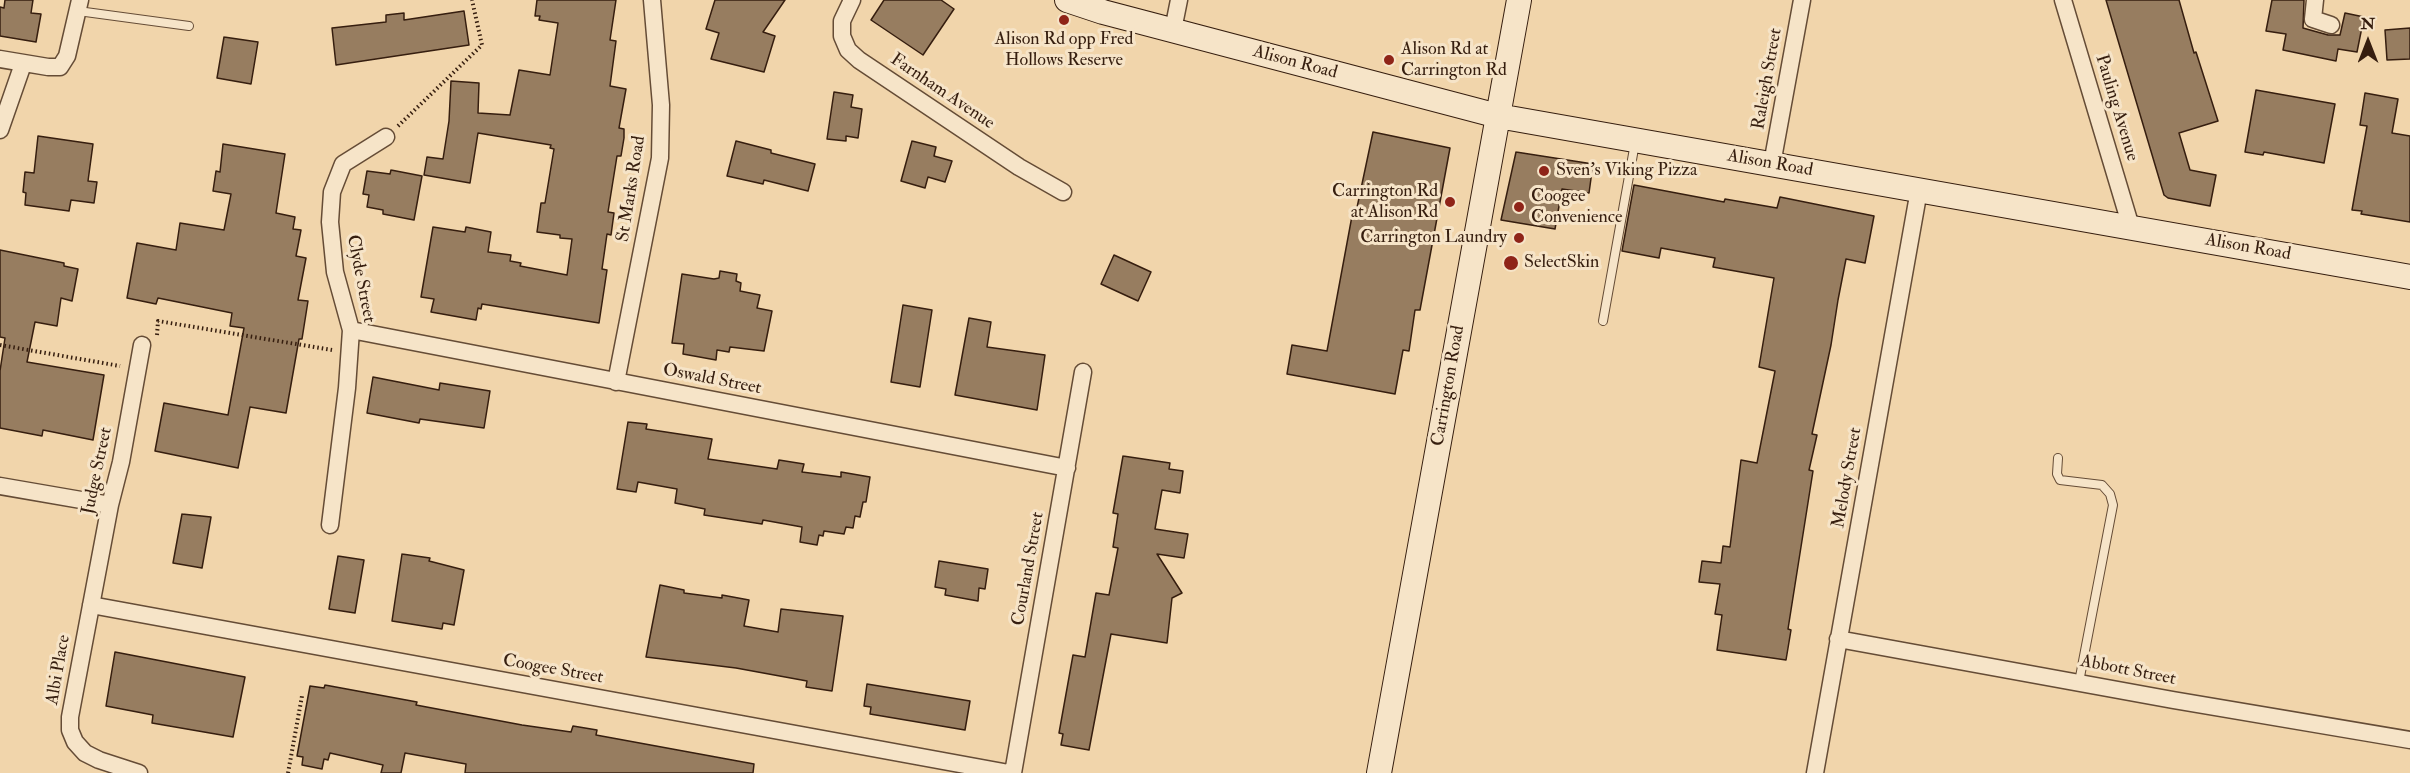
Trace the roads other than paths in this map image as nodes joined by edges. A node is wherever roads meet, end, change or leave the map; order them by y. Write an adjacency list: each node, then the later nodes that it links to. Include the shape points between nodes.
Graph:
1 (652, 0): 28 (street, St Marks Road, via 662,105 660,158)
2 (852, 0): 21 (street, Farnham Avenue, via 842,21 842,36 853,55 1019,167)
3 (1067, 0): 12 (main road, Alison Road)
4 (1179, 0): 12 (street)
5 (1519, 0): 15 (main road, Carrington Road)
6 (1802, 0): 19 (street, Raleigh Street)
7 (2063, 0): 22 (street, Pauling Avenue)
8 (2314, 0): 11 (street, via 2313,19)
9 (79, 5): 10 (lane); 14 (street, via 64,63 55,68)
10 (189, 26)
11 (2331, 26)
12 (1173, 30): 15 (main road, Alison Road)
13 (0, 59): 14 (street)
14 (23, 63): 16 (street)
15 (1498, 116): 18 (main road, Alison Road); 41 (main road, Carrington Road)
16 (0, 130)
17 (386, 137): 25 (street, Clyde Street, via 343,164 332,192 334,272)
18 (1635, 140): 19 (main road, Alison Road); 24 (lane)
19 (1772, 164): 20 (main road, Alison Road)
20 (1919, 190): 22 (main road, Alison Road); 35 (street, Melody Street)
21 (1063, 192)
22 (2131, 227): 23 (main road, Alison Road)
23 (2410, 277)
24 (1603, 321)
25 (351, 330): 28 (street, Oswald Street); 33 (street, Clyde Street)
26 (142, 345): 32 (street, Judge Street)
27 (1083, 372): 30 (street, Courland Street)
28 (616, 382): 30 (street, Oswald Street)
29 (2058, 458): 36 (lane, via 2060,480 2102,485 2113,505)
30 (1067, 468): 40 (street, Courland Street)
31 (0, 486): 32 (street)
32 (110, 505): 34 (street, Judge Street)
33 (330, 525)
34 (91, 605): 38 (street, Albi Place, via 70,730 85,753); 39 (street, Coogee Street)
35 (1838, 639): 36 (street, Abbott Street); 42 (street, Melody Street)
36 (2079, 682): 37 (street, Abbott Street)
37 (2410, 740)
38 (139, 773)
39 (1009, 773)
40 (1013, 773)
41 (1379, 773)
42 (1815, 773)

